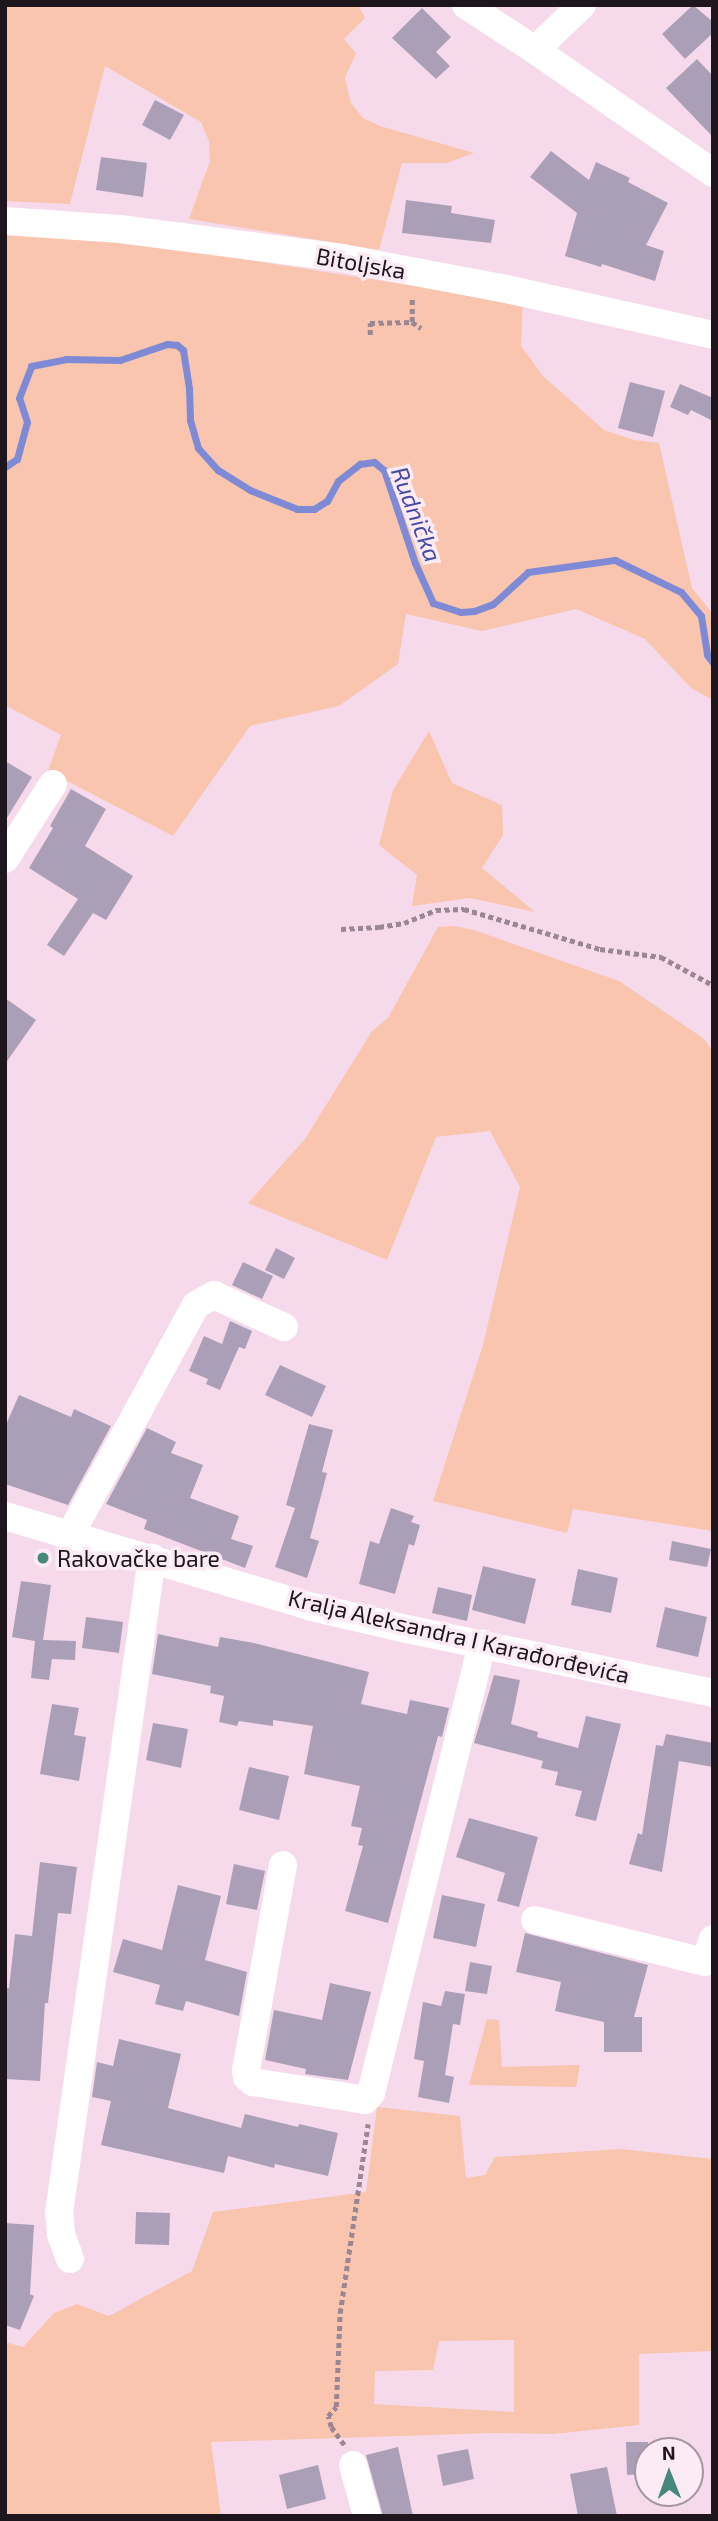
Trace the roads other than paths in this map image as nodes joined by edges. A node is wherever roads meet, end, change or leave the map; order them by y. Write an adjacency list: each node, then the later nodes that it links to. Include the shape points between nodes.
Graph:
1 (466, 5): 3 (street)
2 (582, 5): 3 (street)
3 (535, 50): 4 (street)
4 (713, 173)
5 (5, 220): 6 (street, Bitoljska, via 178,236 412,271)
6 (713, 335)
7 (53, 784): 8 (street)
8 (5, 859)
9 (284, 1327): 11 (street, via 214,1295 196,1305)
10 (5, 1516): 11 (street, Kralja Aleksandra I Karađorđevića)
11 (70, 1535): 12 (street, Kralja Aleksandra I Karađorđevića)
12 (152, 1558): 13 (street, Kralja Aleksandra I Karađorđevića, via 312,1606); 18 (street, via 59,2213)
13 (482, 1643): 14 (street, Kralja Aleksandra I Karađorđevića); 15 (street, via 371,2093 365,2100 253,2082 247,2077)
14 (713, 1693)
15 (283, 1864)
16 (535, 1920): 17 (street, via 705,1962)
17 (713, 1939)
18 (71, 2259)
19 (353, 2465): 20 (street)
20 (367, 2516)

